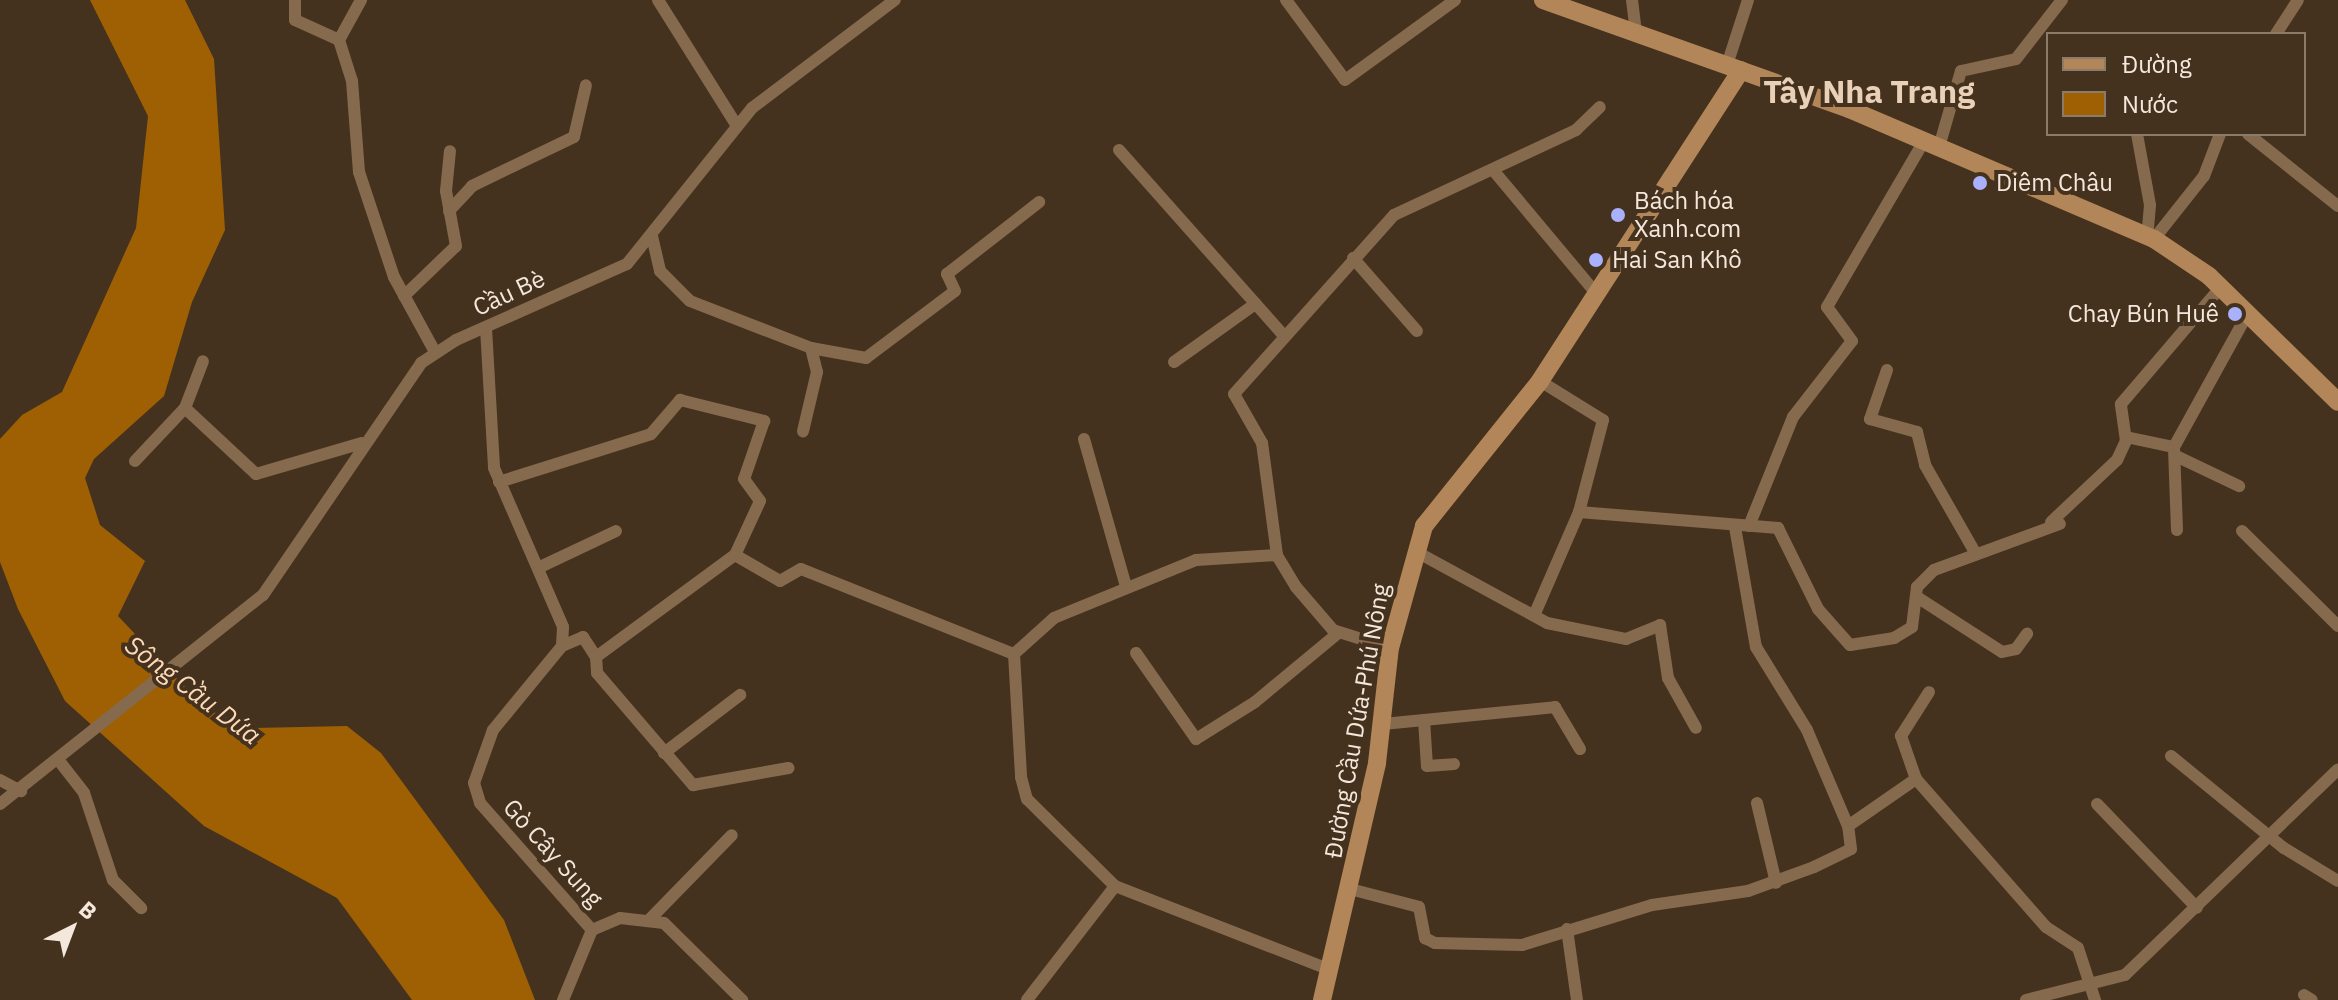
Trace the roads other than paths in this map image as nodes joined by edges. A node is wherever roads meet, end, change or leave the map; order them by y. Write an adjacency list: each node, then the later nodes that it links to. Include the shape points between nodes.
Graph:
1 (295, 0): 14 (street, via 295,20)
2 (361, 0): 14 (street)
3 (658, 0): 18 (street)
4 (895, 0): 18 (street, Cầu Bè, via 767,95)
5 (1286, 0): 6 (street, via 1345,80)
6 (1455, 0)
7 (1543, 0): 12 (street)
8 (1632, 0): 12 (street)
9 (1748, 0): 15 (street)
10 (2062, 0): 22 (street, via 2016,59 1961,71)
11 (2298, 0): 13 (street)
12 (1636, 31): 15 (street)
13 (2277, 32)
14 (339, 40): 34 (street, via 352,81 364,191)
15 (1734, 68): 22 (street); 33 (street, Đường Cầu Dứa-Phú Nông)
16 (586, 85): 28 (street, via 574,137 472,186)
17 (1600, 107): 25 (street, via 1576,130)
18 (737, 126): 29 (street, Cầu Bè)
19 (2137, 136): 30 (street, via 2150,205)
20 (2219, 136): 30 (street, via 2204,176)
21 (2250, 136): 27 (street)
22 (1932, 144): 30 (street); 57 (street, via 1827,307 1852,341 1793,417)
23 (1119, 150): 35 (street)
24 (450, 151): 28 (street)
25 (1493, 170): 31 (street, via 1394,215); 33 (street)
26 (1039, 202): 40 (street, via 947,274 955,291 866,358)
27 (2338, 206)
28 (449, 211): 34 (street, via 456,246)
29 (652, 236): 37 (street, Cầu Bè, via 617,270); 40 (street, via 660,271 690,301)
30 (2150, 238): 32 (street)
31 (1353, 258): 38 (street); 39 (street)
32 (2220, 288): 36 (street); 49 (street, via 2121,404)
33 (1596, 293): 45 (street, Đường Cầu Dứa-Phú Nông)
34 (404, 296): 41 (street)
35 (1255, 304): 39 (street); 43 (street)
36 (2247, 315): 46 (street); 52 (street)
37 (486, 328): 41 (street, Cầu Bè); 54 (street)
38 (1417, 331)
39 (1283, 335): 64 (street, via 1234,394 1262,443)
40 (811, 348): 48 (street, via 817,372)
41 (435, 352): 51 (street, Cầu Bè, via 399,387)
42 (203, 361): 47 (street)
43 (1174, 362)
44 (1887, 370): 62 (street, via 1870,419 1917,432 1925,465)
45 (1540, 381): 56 (street, via 1603,420); 61 (street, Đường Cầu Dứa-Phú Nông, via 1432,509)
46 (2338, 402)
47 (185, 408): 51 (street, via 256,474); 53 (street)
48 (803, 431)
49 (2126, 437): 52 (street); 62 (street, via 2109,471 2055,523)
50 (1084, 439): 66 (street)
51 (362, 443): 85 (street, Cầu Bè, via 277,578 181,666)
52 (2175, 451): 55 (street); 58 (street)
53 (135, 461)
54 (499, 482): 63 (street, via 651,434 680,400 764,421 744,479 760,501); 65 (street)
55 (2239, 486)
56 (1579, 512): 57 (street); 68 (street)
57 (1742, 527): 67 (street, via 1783,532 1818,609 1842,642 1870,644 1906,632); 95 (street, via 1756,647 1807,730)
58 (2177, 530)
59 (616, 531): 65 (street)
60 (2242, 531): 69 (street)
61 (1415, 551): 68 (street); 73 (street, Đường Cầu Dứa-Phú Nông)
62 (1976, 554): 67 (street, via 1934,570)
63 (735, 555): 75 (street, via 780,581 801,569); 76 (street)
64 (1277, 555): 66 (street, via 1215,556); 70 (street, via 1308,604)
65 (540, 567): 72 (street, via 563,627)
66 (1126, 586): 75 (street, via 1054,618)
67 (1917, 597): 71 (street, via 2002,652 2016,649)
68 (1536, 611): 81 (street, via 1547,623 1626,639 1660,625 1668,678)
69 (2338, 626)
70 (1338, 633): 73 (street); 74 (street, via 1255,702 1196,739)
71 (2027, 634)
72 (562, 646): 76 (street, via 583,637); 106 (street, Gò Cây Sung, via 498,721 474,783 489,816)
73 (1390, 648): 80 (street, Đường Cầu Dứa-Phú Nông)
74 (1136, 653)
75 (1014, 654): 100 (street, via 1023,791)
76 (596, 657): 83 (street, via 597,673)
77 (1929, 692): 89 (street, via 1901,736)
78 (740, 695): 83 (street)
79 (1424, 720): 80 (street); 82 (street, via 1555,707); 86 (street, via 1427,766)
80 (1383, 724): 101 (street, Đường Cầu Dứa-Phú Nông)
81 (1696, 728)
82 (1580, 749)
83 (664, 753): 87 (street, via 693,785)
84 (2171, 756): 97 (street)
85 (64, 759): 91 (street); 102 (street, via 84,793 113,880)
86 (1454, 764)
87 (788, 768)
88 (2338, 769): 97 (street)
89 (1916, 779): 95 (street); 108 (street, via 2046,927 2078,948)
90 (0, 780): 91 (street)
91 (21, 791): 93 (street)
92 (1757, 803): 99 (street)
93 (0, 804)
94 (2097, 804): 103 (street)
95 (1848, 826): 99 (street, via 1847,852)
96 (732, 835): 104 (street)
97 (2273, 835): 98 (street); 103 (street)
98 (2338, 881)
99 (1776, 883): 105 (street, via 1652,905)
100 (1115, 886): 107 (street); 111 (street)
101 (1350, 889): 105 (street, via 1419,907 1425,938 1461,948 1522,945); 107 (street, Đường Cầu Dứa-Phú Nông)
102 (141, 908)
103 (2197, 908): 108 (street, via 2125,975)
104 (650, 919): 106 (street, Gò Cây Sung, via 620,918); 110 (street, via 677,933)
105 (1567, 929): 113 (street)
106 (592, 930): 109 (street)
107 (1330, 970): 112 (street, Đường Cầu Dứa-Phú Nông)
108 (2093, 994): 114 (street)
109 (563, 1000)
110 (742, 1000)
111 (1027, 1000)
112 (1322, 1000)
113 (1577, 1000)
114 (2026, 1000)

